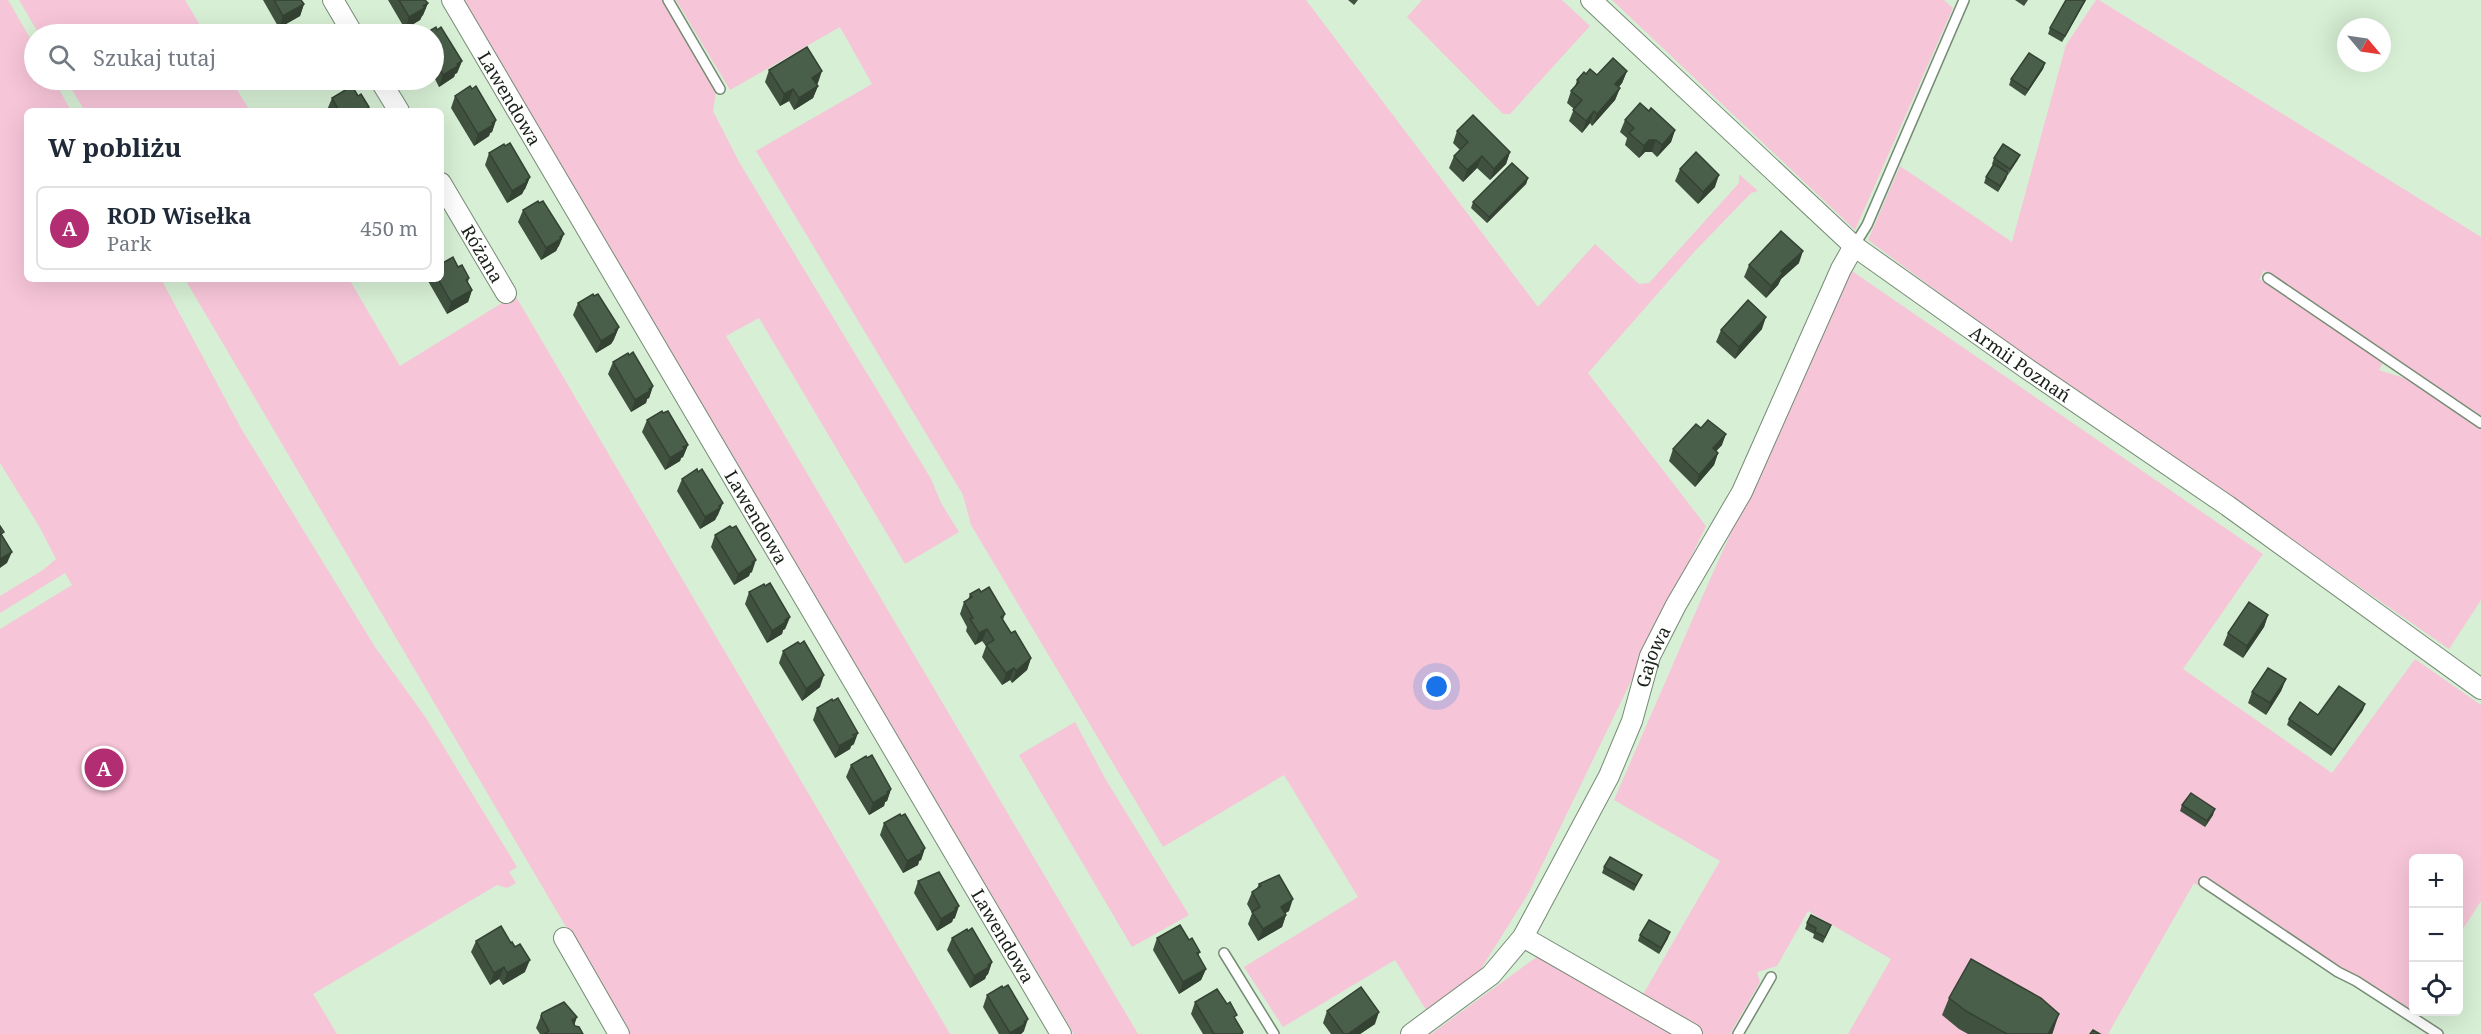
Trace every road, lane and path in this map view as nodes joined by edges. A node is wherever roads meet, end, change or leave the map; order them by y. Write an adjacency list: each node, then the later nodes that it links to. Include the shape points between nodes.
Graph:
1 (333, 0): 6 (street)
2 (452, 0): 22 (street, Lawendowa)
3 (668, 0): 7 (lane)
4 (1591, 0): 11 (street, Armii Poznań)
5 (1964, 0): 11 (lane, via 1867,225)
6 (347, 24)
7 (720, 89)
8 (386, 90): 9 (street)
9 (397, 108)
10 (444, 188): 13 (street, Różana)
11 (1854, 246): 15 (street, Armii Poznań, via 2228,506); 17 (street, Gajowa, via 1742,492 1650,656 1632,721 1609,776)
12 (2268, 278): 14 (lane)
13 (506, 293)
14 (2481, 423)
15 (2481, 689)
16 (2204, 882): 27 (lane)
17 (1523, 937): 24 (street, Gajowa, via 1491,975); 25 (street)
18 (564, 938): 21 (street)
19 (1224, 953): 23 (lane)
20 (1771, 977): 26 (lane)
21 (619, 1034)
22 (1061, 1034)
23 (1274, 1034)
24 (1411, 1034)
25 (1692, 1034)
26 (1738, 1034)
27 (2438, 1034)

